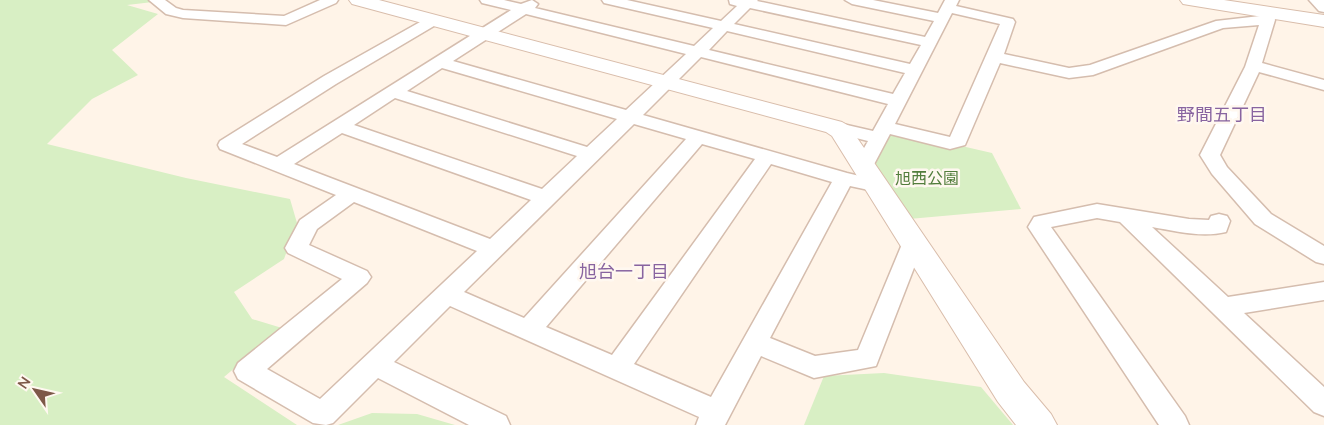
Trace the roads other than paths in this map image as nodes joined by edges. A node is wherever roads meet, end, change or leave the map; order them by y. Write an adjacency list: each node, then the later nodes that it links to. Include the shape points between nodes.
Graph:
1 (156, 0): 2 (street, via 171,11 183,14 286,21)
2 (331, 0)
3 (358, 0): 16 (street)
4 (486, 0): 14 (street)
5 (537, 0): 14 (street)
6 (609, 0): 18 (street)
7 (730, 0): 11 (street)
8 (852, 0): 12 (street)
9 (1189, 0): 15 (street)
10 (1316, 0): 13 (street)
11 (749, 2): 18 (street); 20 (street)
12 (947, 8): 20 (street); 22 (street, via 1008,22)
13 (1324, 8)
14 (523, 9): 19 (street); 21 (street)
15 (1268, 16): 17 (street); 22 (street, via 1222,24 1093,70 1069,73); 24 (street)
16 (434, 20): 19 (street); 37 (street, via 330,80 228,146)
17 (1324, 21)
18 (724, 26): 21 (street); 25 (street)
19 (484, 34): 23 (street); 26 (street)
20 (929, 42): 25 (street)
21 (698, 52): 26 (street); 29 (street)
22 (995, 57): 33 (street, via 958,141 950,144)
23 (440, 62): 28 (street); 30 (street)
24 (1253, 65): 27 (street); 45 (street, via 1210,155 1219,170 1263,218)
25 (915, 70): 29 (street)
26 (667, 82): 30 (street); 32 (street)
27 (1324, 85)
28 (394, 92): 31 (street); 35 (street)
29 (899, 100): 33 (street)
30 (631, 117): 34 (street); 35 (street)
31 (341, 126): 37 (street); 40 (street)
32 (834, 127): 33 (street); 38 (street, via 841,131)
33 (882, 132): 38 (street)
34 (698, 137): 36 (street); 49 (street)
35 (592, 155): 40 (street)
36 (766, 157): 38 (street); 52 (street)
37 (280, 164): 39 (street)
38 (862, 177): 43 (street); 50 (street)
39 (353, 193): 44 (street); 51 (street, via 308,225 296,248 358,277 247,371 323,414)
40 (547, 198): 44 (street)
41 (1127, 216): 42 (street, via 1188,226 1218,227); 48 (street); 57 (street, via 1097,211 1042,222 1040,227)
42 (1219, 221)
43 (913, 242): 50 (street, via 867,359 814,367); 56 (street, via 1011,392)
44 (495, 248): 47 (street)
45 (1324, 256)
46 (1324, 291): 48 (street)
47 (447, 296): 49 (street); 51 (street)
48 (1223, 307): 53 (street)
49 (528, 330): 52 (street)
50 (755, 343): 54 (street)
51 (374, 364): 55 (street)
52 (617, 368): 54 (street)
53 (1324, 404)
54 (714, 418)
55 (496, 425)
56 (1038, 425)
57 (1175, 425)

